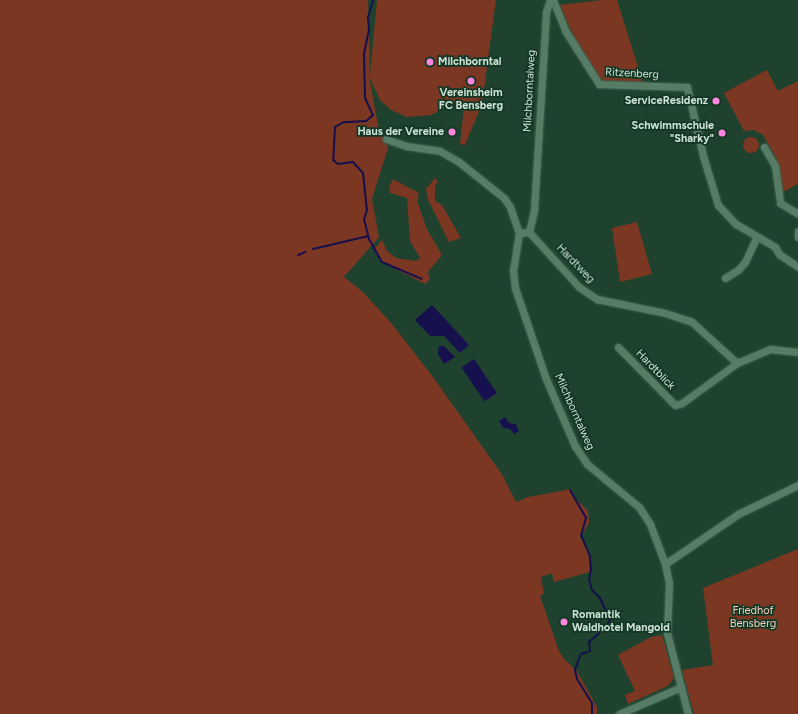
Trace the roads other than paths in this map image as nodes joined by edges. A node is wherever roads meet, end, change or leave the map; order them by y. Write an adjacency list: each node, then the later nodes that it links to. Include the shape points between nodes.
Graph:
1 (550, 0): 7 (street, Milchborntalweg, via 546,12 534,210)
2 (553, 0): 10 (street, Ritzenberg, via 566,32 600,84 687,87 703,156 718,205 736,224)
3 (386, 139): 8 (street, via 406,146 440,151 454,159 504,198 510,207)
4 (764, 147): 5 (street, via 775,166 780,203)
5 (798, 214)
6 (798, 231): 9 (street)
7 (529, 232): 8 (street); 15 (street, Hardtweg, via 573,281 597,299 665,313 692,322)
8 (519, 234): 17 (street, Milchborntalweg, via 514,284 552,393 580,455 639,507 650,524)
9 (798, 237)
10 (756, 238): 11 (street, via 775,247 780,254); 12 (street, via 745,262 730,276)
11 (798, 267)
12 (724, 278)
13 (618, 347): 15 (street, Hardtblick, via 675,405 682,403)
14 (798, 352): 15 (street, via 770,350)
15 (737, 364)
16 (798, 485): 17 (street, via 738,514)
17 (665, 564): 18 (street, Milchborntalweg, via 669,582 667,633)
18 (681, 687): 19 (street); 20 (street, Milchborntalweg)
19 (619, 714)
20 (688, 714)

